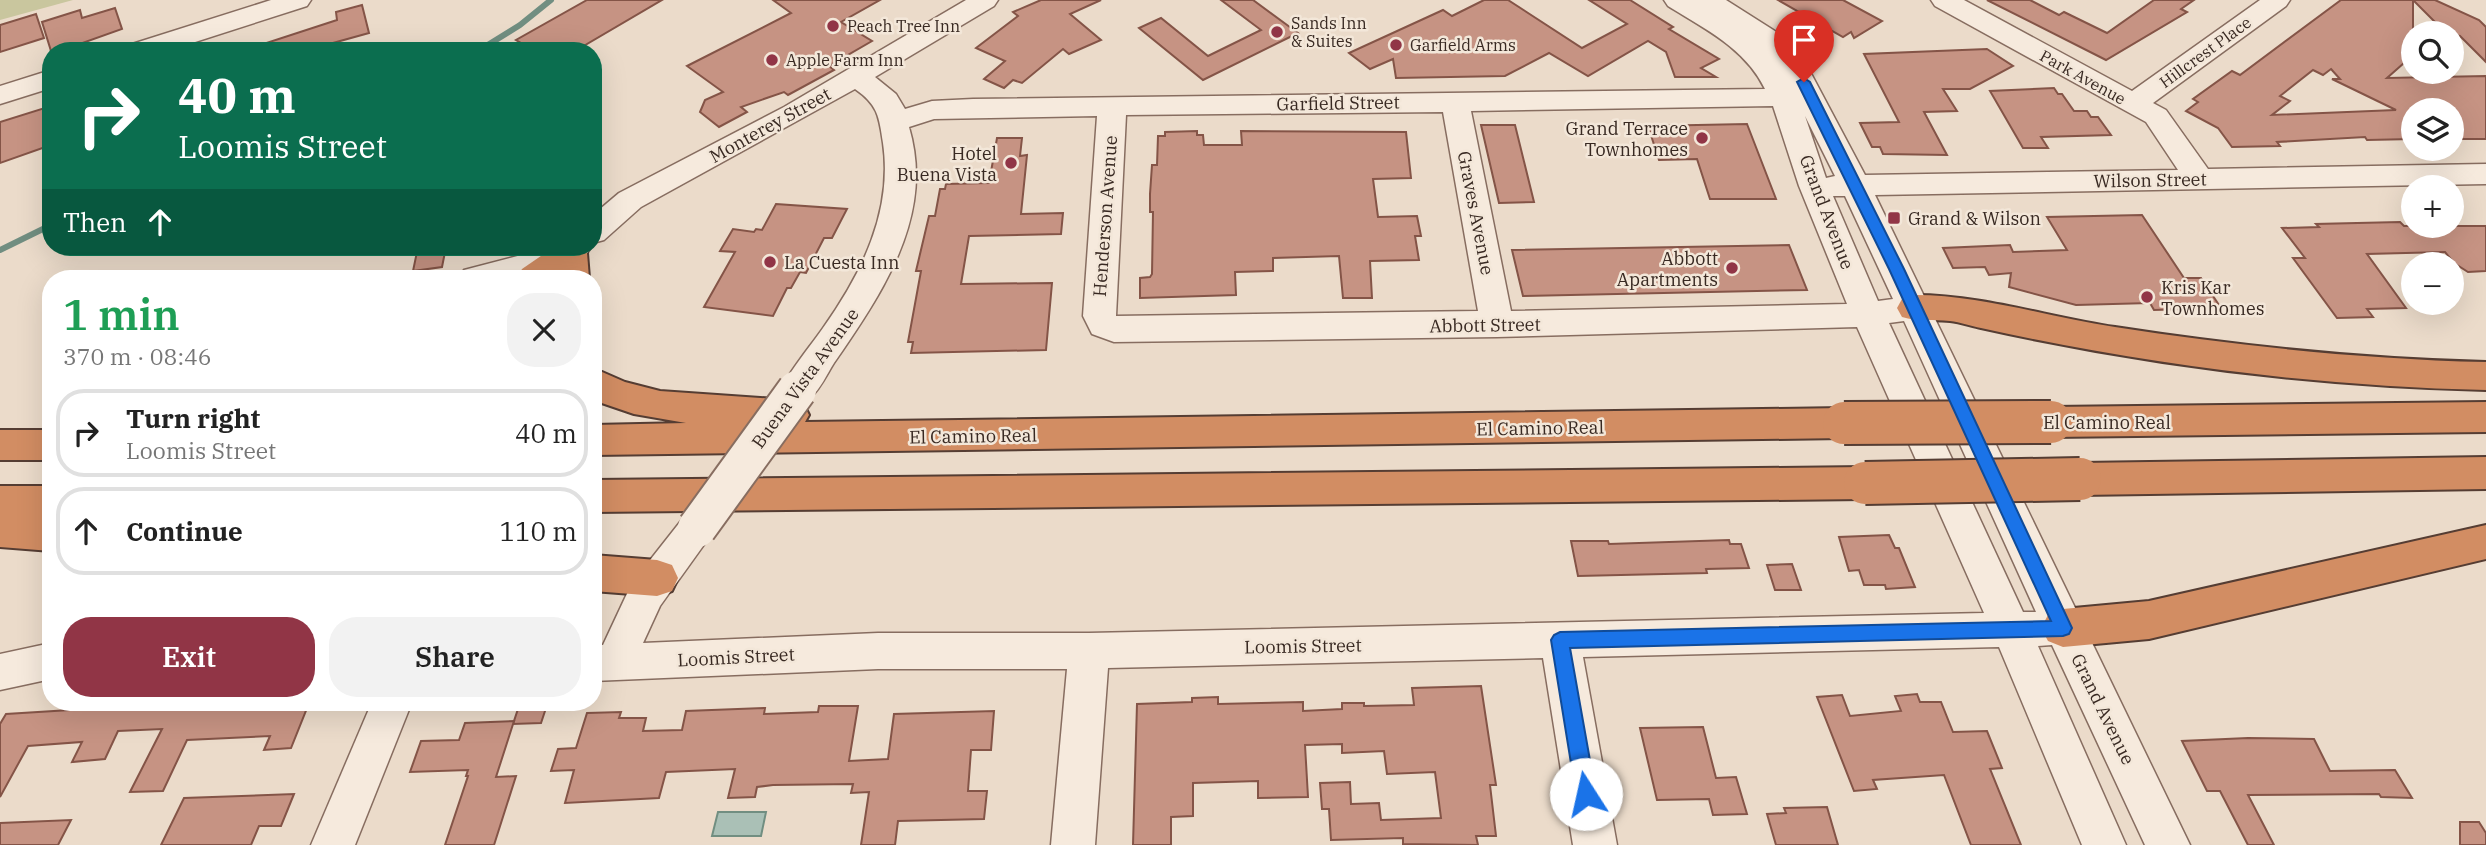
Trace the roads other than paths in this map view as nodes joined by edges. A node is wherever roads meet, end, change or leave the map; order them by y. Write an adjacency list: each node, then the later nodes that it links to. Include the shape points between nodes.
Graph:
1 (298, 0): 7 (street)
2 (985, 0): 8 (street, Monterey Street)
3 (1676, 0): 11 (street, Grand Avenue, via 1742,41 1767,65)
4 (1708, 0): 18 (street, Grand Avenue, via 1768,39 1792,64)
5 (1944, 0): 13 (street, Park Avenue)
6 (2277, 0): 13 (street, Hillcrest Place)
7 (167, 42)
8 (856, 77): 15 (street, Buena Vista Avenue, via 887,101); 20 (street, Monterey Street, via 629,201)
9 (42, 82): 10 (street)
10 (0, 95)
11 (1784, 96): 12 (street, Garfield Street); 19 (street, Grand Avenue)
12 (1455, 102): 14 (street, Garfield Street); 27 (street, Graves Avenue)
13 (2133, 104): 17 (street, Park Avenue, via 2156,116)
14 (1112, 106): 15 (street, Garfield Street, via 932,110); 28 (street, Henderson Avenue, via 1099,316)
15 (894, 121): 45 (street, Buena Vista Avenue, bridge, via 903,167 898,204 877,270 797,390)
16 (2486, 174): 17 (street, Wilson Street)
17 (2199, 179): 18 (street, Wilson Street)
18 (1855, 185): 19 (street, Wilson Street); 25 (street, Grand Avenue)
19 (1814, 186): 26 (street, Grand Avenue)
20 (602, 228)
21 (562, 256): 23 (street, Monterey Street)
22 (571, 256): 24 (highway)
23 (507, 270)
24 (548, 270)
25 (1915, 308): 26 (street, Abbott Street); 29 (highway, via 1950,308 2064,333 2210,356 2377,372); 46 (street, Grand Avenue)
26 (1868, 315): 27 (street, Abbott Street); 47 (street, Grand Avenue)
27 (1497, 324): 28 (street, Abbott Street, via 1114,330)
28 (1104, 325)
29 (2486, 376)
30 (602, 386): 33 (highway, via 654,403 846,419)
31 (2486, 416): 33 (highway, El Camino Real, bridge)
32 (42, 433): 35 (highway)
33 (874, 437): 34 (highway, El Camino Real)
34 (602, 440)
35 (2, 445): 36 (highway)
36 (42, 445)
37 (2486, 473): 38 (highway, bridge)
38 (602, 496)
39 (0, 502): 40 (highway)
40 (42, 502)
41 (0, 530): 42 (highway)
42 (42, 533)
43 (2486, 542): 46 (highway, via 2149,620)
44 (602, 574): 45 (highway)
45 (657, 578): 51 (street, Buena Vista Avenue)
46 (2063, 628): 47 (street, Loomis Street); 58 (street, Grand Avenue)
47 (2012, 631): 48 (street, Loomis Street); 57 (street, Grand Avenue)
48 (1560, 640): 49 (street, Loomis Street); 56 (street)
49 (1089, 651): 51 (street, Loomis Street, via 878,651); 55 (street)
50 (42, 663): 52 (street)
51 (604, 663)
52 (0, 672)
53 (388, 711): 54 (street)
54 (333, 845)
55 (1073, 845)
56 (1595, 845)
57 (2104, 845)
58 (2168, 845)

